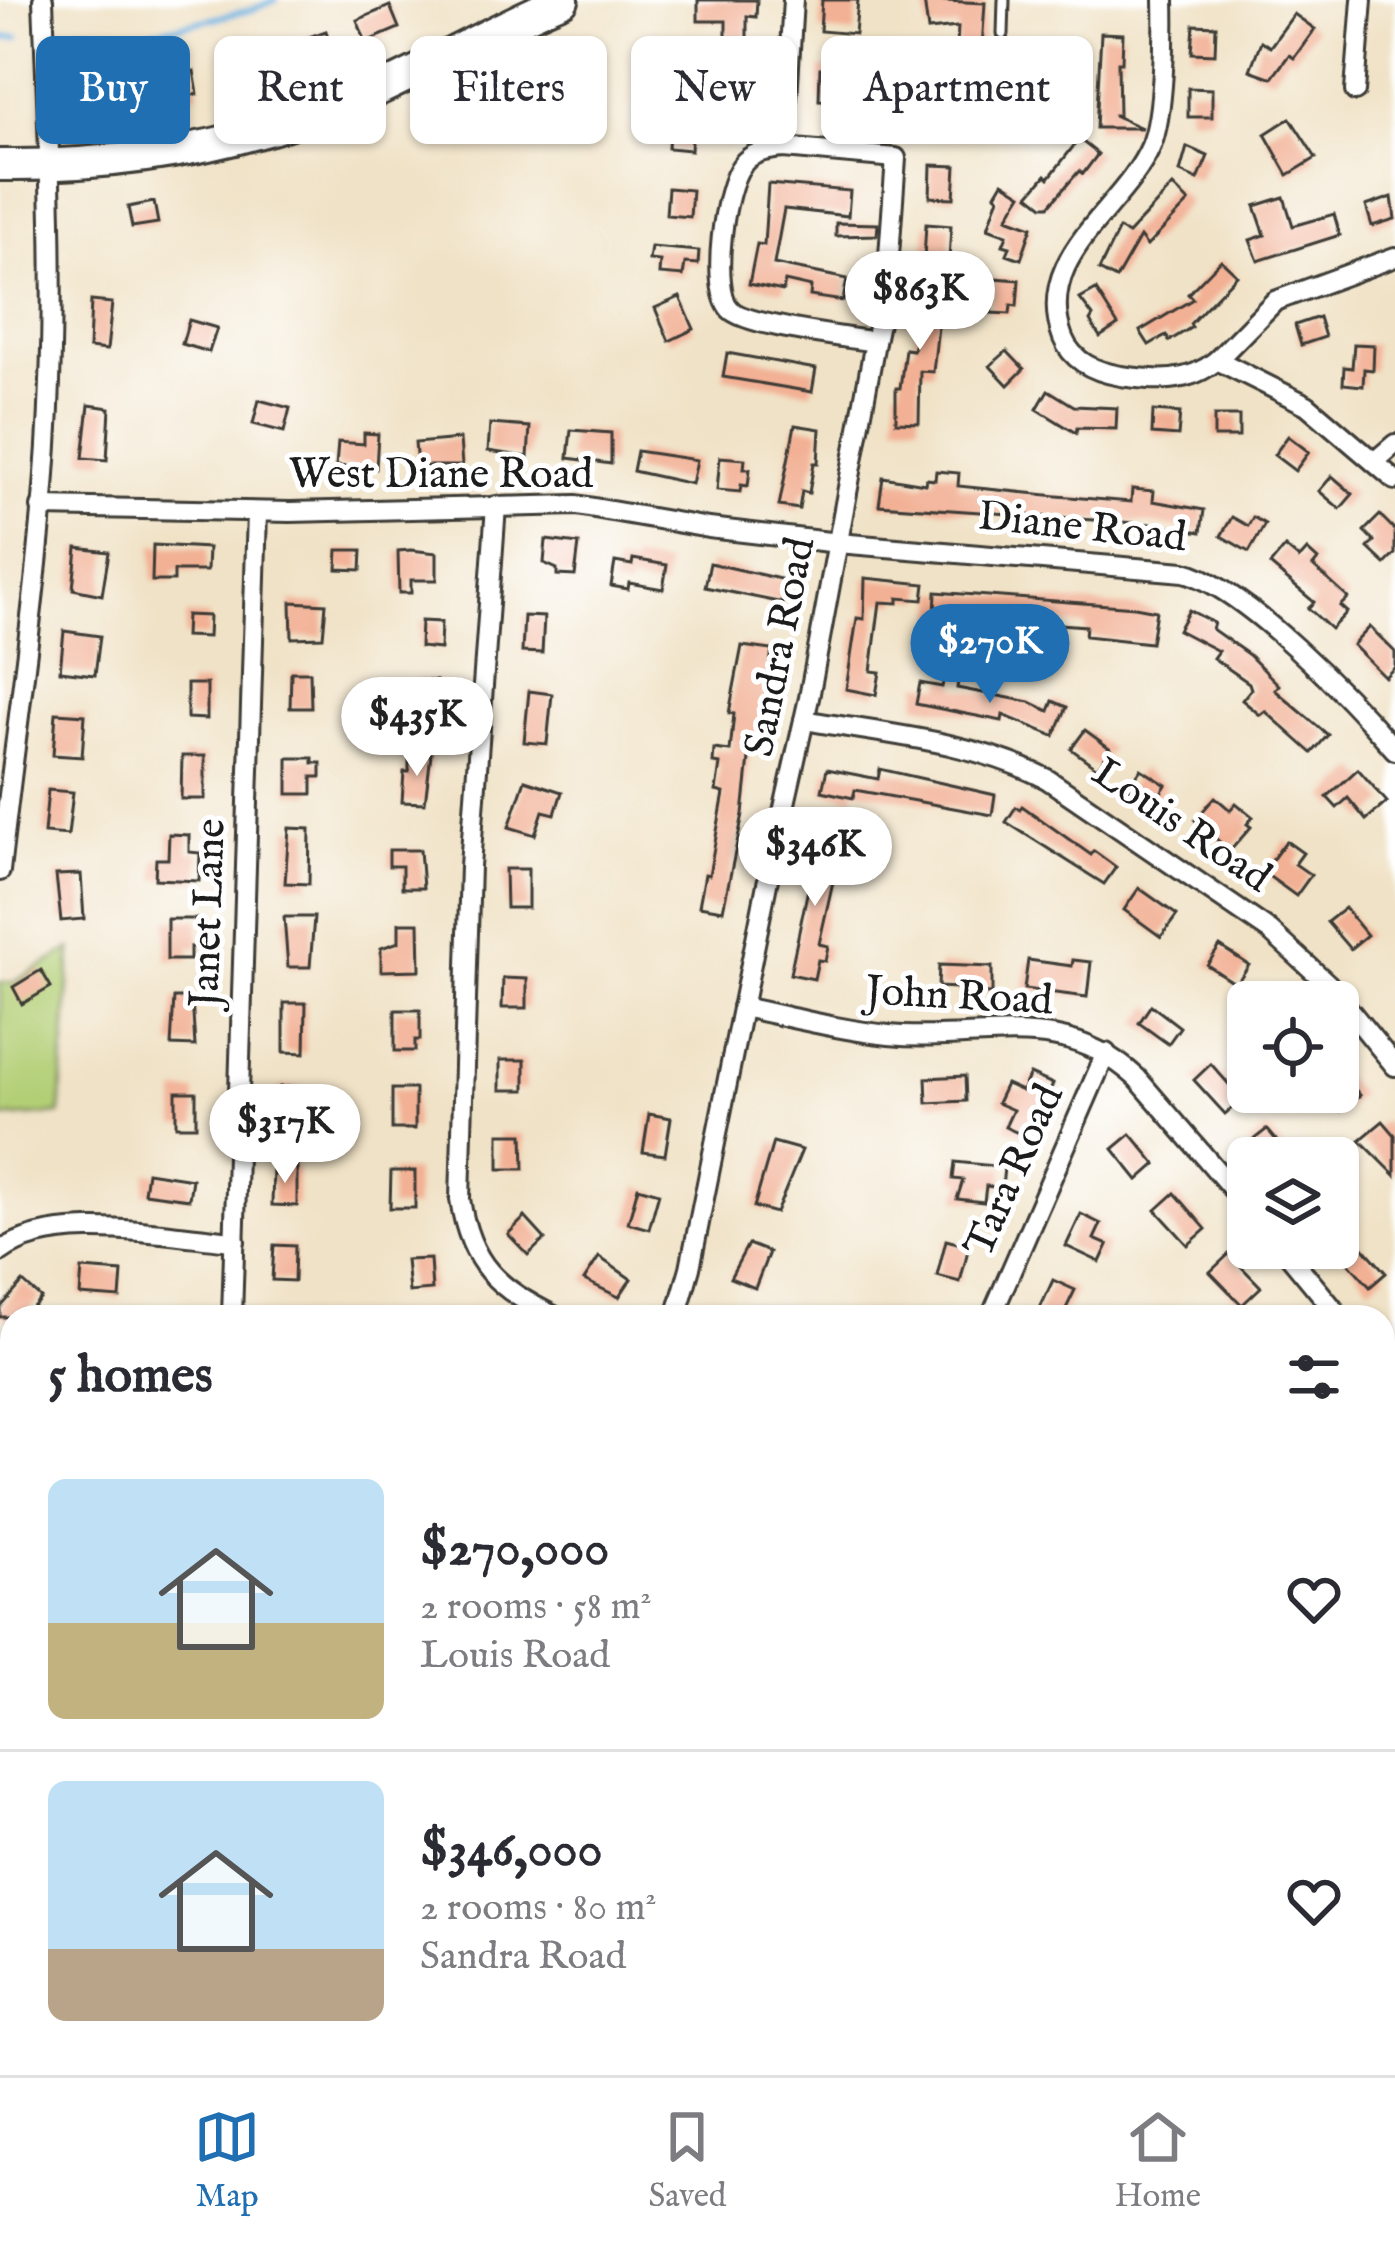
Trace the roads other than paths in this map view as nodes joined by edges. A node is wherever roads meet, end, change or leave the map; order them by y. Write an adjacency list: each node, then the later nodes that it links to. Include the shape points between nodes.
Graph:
1 (43, 0): 10 (street)
2 (563, 0): 10 (main road, via 279,128 145,158)
3 (793, 0): 9 (street)
4 (1004, 0): 7 (lane)
5 (1164, 0): 14 (street, via 1151,146 1076,246 1059,283 1058,316 1068,348 1092,369 1171,379)
6 (1362, 0): 8 (street)
7 (1003, 34)
8 (1355, 91)
9 (784, 148): 13 (street, Sandra Road, via 896,158); 13 (street, via 754,154 737,172 718,277 724,301 742,319)
10 (50, 164): 11 (main road); 19 (street)
11 (0, 165)
12 (1395, 257): 14 (street, via 1275,301)
13 (875, 342): 21 (street, Sandra Road)
14 (1217, 360): 16 (street, via 1307,405)
15 (1395, 444): 16 (street)
16 (1375, 462): 17 (street)
17 (1395, 480)
18 (496, 506): 20 (street, West Diane Road); 21 (street, West Diane Road, via 577,505); 33 (street, via 470,866 460,1199 479,1260 506,1290)
19 (41, 507): 20 (street, West Diane Road); 24 (street)
20 (257, 512): 29 (street, Janet Lane)
21 (838, 543): 22 (street, Sandra Road); 23 (street, Diane Road, via 1206,577 1330,681)
22 (805, 720): 25 (street, Sandra Road); 27 (street, Louis Road, via 1000,759 1068,791 1270,931 1328,984)
23 (1395, 750)
24 (0, 872)
25 (742, 1006): 26 (street, John Road, via 889,1035 1063,1036); 34 (street, Sandra Road)
26 (1106, 1053): 28 (street, John Road); 35 (street, Tara Road)
27 (1395, 1066)
28 (1227, 1182)
29 (235, 1241): 30 (street, via 73,1228 29,1235); 32 (street, Janet Lane)
30 (0, 1252)
31 (1300, 1269): 36 (street)
32 (232, 1305)
33 (534, 1305)
34 (680, 1305)
35 (996, 1305)
36 (1330, 1305)

